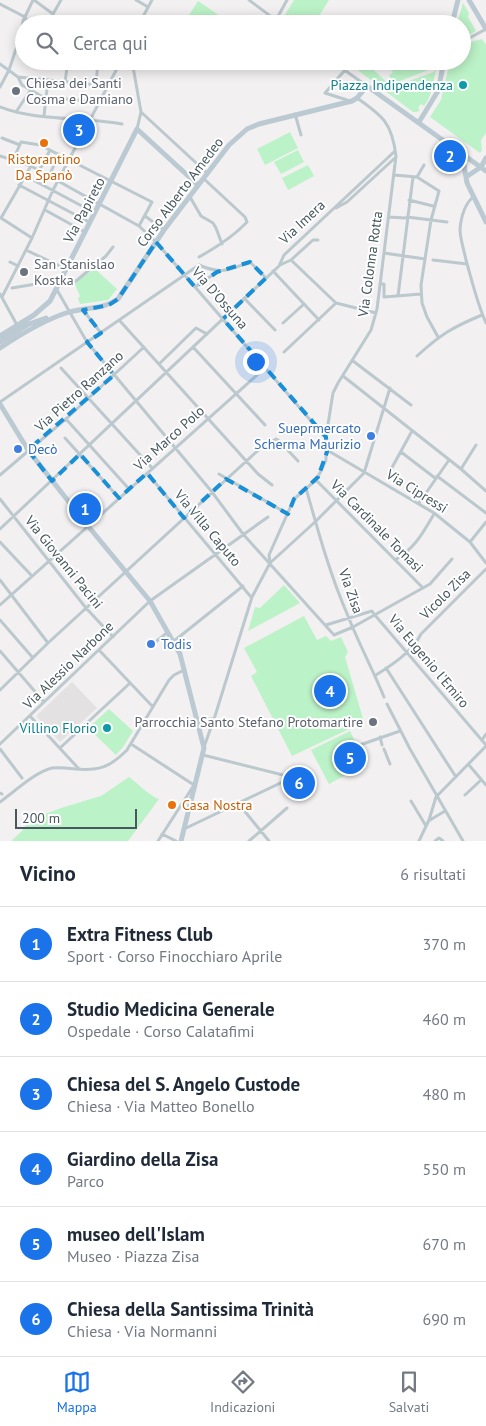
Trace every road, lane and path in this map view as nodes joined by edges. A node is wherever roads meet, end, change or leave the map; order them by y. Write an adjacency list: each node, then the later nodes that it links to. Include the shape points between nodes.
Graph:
1 (33, 0): 2 (street, via 53,14); 12 (street)
2 (61, 0)
3 (136, 0): 10 (street)
4 (152, 0): 10 (street)
5 (249, 0): 14 (street)
6 (287, 0): 15 (street)
7 (458, 0): 16 (street)
8 (469, 0): 17 (street)
9 (0, 4): 11 (street)
10 (148, 7): 13 (street)
11 (19, 15)
12 (26, 15)
13 (144, 15)
14 (269, 15)
15 (279, 15)
16 (454, 15)
17 (486, 29): 18 (street)
18 (471, 37)
19 (15, 52): 21 (street)
20 (0, 64): 21 (street)
21 (9, 70): 29 (street); 35 (street)
22 (67, 70): 31 (street)
23 (98, 70): 32 (street)
24 (116, 70): 33 (street)
25 (134, 70): 43 (street)
26 (343, 70): 38 (street, Via Colonna Rotta, via 325,93)
27 (345, 70): 34 (street, Via Colonna Rotta)
28 (442, 70): 47 (street, via 438,91)
29 (18, 77): 30 (street); 36 (street)
30 (48, 80): 31 (street); 37 (street)
31 (65, 82): 32 (street)
32 (96, 85): 33 (street)
33 (107, 86): 39 (street)
34 (367, 86): 38 (street); 47 (street)
35 (0, 87)
36 (30, 91): 37 (street); 42 (street)
37 (46, 98): 39 (street); 45 (street)
38 (355, 100): 44 (street, Corso Alberto Amedeo); 54 (street, Via Colonna Rotta, via 377,112 387,123)
39 (98, 102): 40 (street); 46 (street)
40 (125, 104)
41 (0, 106): 42 (street)
42 (16, 112): 45 (street)
43 (141, 112): 49 (street); 67 (street)
44 (295, 114): 50 (street); 67 (street, Corso Alberto Amedeo, via 247,130 229,144)
45 (44, 116): 46 (street)
46 (89, 120): 48 (street); 60 (street)
47 (419, 122): 55 (street)
48 (122, 124)
49 (137, 129): 75 (street, Via Papireto); 77 (street)
50 (301, 135)
51 (2, 138): 52 (street)
52 (20, 146): 53 (street, via 21,142); 61 (street)
53 (50, 150): 56 (street); 66 (street)
54 (395, 150): 58 (street, Via Colonna Rotta); 86 (street, Via Imera)
55 (462, 152): 64 (street); 71 (street)
56 (59, 154): 60 (street); 69 (street)
57 (0, 156): 61 (street, Via D'Ossuna)
58 (396, 158): 68 (street, Via Colonna Rotta); 86 (street, via 347,202)
59 (486, 158): 64 (street)
60 (69, 159): 74 (street); 75 (street)
61 (13, 160): 63 (street, Via D'Ossuna)
62 (424, 165): 70 (street)
63 (30, 166): 66 (street, Via D'Ossuna); 76 (street)
64 (480, 167): 65 (street); 71 (street)
65 (486, 170)
66 (39, 171): 69 (street, Via D'Ossuna)
67 (207, 173): 72 (street, Corso Alberto Amedeo)
68 (394, 175): 70 (street); 90 (street, Via Colonna Rotta)
69 (49, 176): 74 (street, Via D'Ossuna)
70 (415, 177): 82 (street); 84 (street, via 439,191)
71 (466, 177): 80 (street)
72 (203, 178): 77 (street, Corso Alberto Amedeo); 102 (street, via 247,222)
73 (35, 180): 78 (street)
74 (58, 181): 78 (street); 83 (street, Via D'Ossuna)
75 (112, 182): 83 (street, Via Papireto); 88 (street, via 152,202)
76 (19, 185): 81 (street); 89 (street)
77 (198, 186): 79 (street, Corso Alberto Amedeo)
78 (53, 190): 81 (street); 87 (street)
79 (190, 197): 97 (street, Corso Alberto Amedeo); 102 (street, via 201,216 213,222)
80 (473, 197): 92 (street); 112 (street, via 463,212 460,228)
81 (49, 200): 85 (street); 94 (street)
82 (409, 200): 84 (street); 91 (street)
83 (99, 204): 87 (street, Via Papireto); 96 (street, Via D'Ossuna)
84 (433, 206): 93 (street)
85 (45, 210): 98 (street); 99 (street)
86 (331, 211): 114 (street, Via Imera, via 284,256)
87 (95, 212): 94 (street, Via Papireto)
88 (145, 216): 96 (street); 97 (street)
89 (1, 217): 99 (street)
90 (388, 217): 91 (street); 105 (street, Via Colonna Rotta)
91 (407, 217): 93 (street); 106 (street)
92 (485, 219)
93 (431, 220): 95 (street); 108 (street)
94 (90, 222): 98 (street, Via Papireto)
95 (447, 222)
96 (139, 226): 101 (street, Via D'Ossuna)
97 (164, 230): 101 (street, Corso Alberto Amedeo)
98 (85, 232): 115 (street, Via Papireto)
99 (32, 238): 104 (street)
100 (318, 240): 109 (street, via 313,240)
101 (156, 242): 118 (street, Via D'Ossuna); 131 (street, Corso Alberto Amedeo, via 118,299 110,305)
102 (222, 244): 107 (street)
103 (113, 248): 120 (street, via 76,281)
104 (26, 250): 113 (street); 115 (street)
105 (384, 253): 106 (street); 121 (street, Via Colonna Rotta)
106 (402, 256): 108 (street); 127 (street)
107 (199, 257)
108 (425, 259): 125 (street)
109 (290, 260): 114 (street); 129 (street)
110 (432, 260): 112 (street)
111 (10, 262): 113 (street)
112 (468, 264): 134 (street)
113 (18, 266): 126 (street)
114 (279, 266): 116 (street, Via Imera)
115 (66, 269): 120 (street, Via Papireto)
116 (273, 271): 119 (street, Via Imera); 130 (street)
117 (217, 272): 118 (street, via 199,266); 119 (street, via 250,262); 122 (street)
118 (185, 275): 122 (street, Via D'Ossuna); 138 (street)
119 (266, 278): 128 (street, Via Imera)
120 (60, 280): 123 (street); 124 (street, Via Papireto)
121 (380, 284): 127 (street, via 384,284 384,297); 133 (street, Via Colonna Rotta)
122 (195, 287): 136 (street, Via D'Ossuna)
123 (12, 288)
124 (56, 289): 132 (street); 141 (street, Via Papireto, via 50,301)
125 (422, 294): 127 (street); 146 (street, via 427,317)
126 (1, 296): 141 (street)
127 (398, 296)
128 (244, 298): 136 (street, Via Imera); 142 (street)
129 (336, 303): 133 (street); 137 (street)
130 (304, 304): 137 (street); 139 (street)
131 (83, 310): 132 (street, Corso Alberto Amedeo); 143 (street)
132 (69, 312): 135 (street, Corso Alberto Amedeo); 148 (street)
133 (376, 313): 154 (street, Via Colonna Rotta, via 371,330)
134 (482, 315): 140 (street); 146 (street, via 456,325)
135 (53, 317): 147 (street, Corso Alberto Amedeo, via 37,320); 151 (street, Corso Alberto Amedeo)
136 (222, 319): 144 (street, Via Imera); 157 (street, Via D'Ossuna)
137 (319, 320): 152 (street)
138 (120, 321): 143 (street); 149 (street)
139 (283, 323)
140 (486, 323)
141 (17, 325): 145 (street)
142 (276, 330)
143 (101, 333): 148 (street)
144 (206, 334): 150 (street, Via Imera); 155 (street, via 196,328)
145 (0, 336)
146 (438, 337): 153 (street)
147 (0, 342)
148 (88, 342): 159 (street); 165 (street)
149 (144, 347): 155 (street); 159 (street, Via Pietro Ranzano)
150 (193, 347): 158 (street, Via Imera); 162 (street)
151 (0, 348)
152 (284, 352)
153 (417, 356)
154 (353, 361): 160 (street, Via Colonna Rotta); 161 (street)
155 (159, 364): 158 (street)
156 (61, 368): 163 (street)
157 (265, 368): 162 (street, Via Marco Polo); 174 (street, Via D'Ossuna)
158 (166, 372): 164 (street, Via Imera); 168 (street)
159 (114, 375): 163 (street, Via Pietro Ranzano); 164 (street)
160 (343, 376): 167 (street); 174 (street, Via Colonna Rotta, via 331,402)
161 (390, 388): 166 (street); 167 (street)
162 (236, 393): 168 (street, Via Marco Polo); 171 (street)
163 (88, 398): 169 (street, Via Pietro Ranzano); 170 (street)
164 (136, 400): 170 (street, Via Imera); 177 (street)
165 (0, 403): 178 (street)
166 (411, 404)
167 (384, 409): 172 (street); 188 (street)
168 (209, 418): 177 (street, Via Marco Polo); 182 (street)
169 (66, 419): 175 (street); 178 (street, Via Pietro Ranzano)
170 (112, 424): 175 (street, Via Imera); 185 (street)
171 (265, 424)
172 (412, 431): 180 (street); 183 (street)
173 (66, 438): 181 (street)
174 (326, 438): 179 (street, Via Colonna Rotta)
175 (89, 445): 181 (street, Via Imera); 198 (street)
176 (476, 445): 186 (street)
177 (175, 447): 185 (street, Via Marco Polo); 200 (street)
178 (28, 450): 191 (street, Via Pietro Ranzano); 195 (street)
179 (326, 450): 188 (street, Via Cipressi); 194 (street, Via Colonna Rotta, via 326,460)
180 (401, 452): 189 (street); 192 (street)
181 (80, 454): 195 (street, Via Imera); 201 (street)
182 (246, 460): 184 (street, via 276,439); 193 (street); 196 (street)
183 (449, 460): 186 (street); 192 (street)
184 (298, 461)
185 (152, 468): 187 (street, Via Marco Polo)
186 (461, 469): 199 (street)
187 (147, 473): 198 (street, Via Marco Polo); 210 (street, Via Villa Caputo)
188 (364, 473): 203 (street); 204 (street, Via Cipressi)
189 (389, 473)
190 (219, 474): 193 (street)
191 (0, 475)
192 (436, 477): 204 (street); 206 (street)
193 (226, 479): 200 (street); 207 (street)
194 (316, 480): 197 (street); 203 (street, Via Cardinale Tomasi)
195 (52, 481): 208 (street, Via Imera); 213 (street)
196 (272, 485)
197 (306, 488): 207 (street, via 294,499); 211 (street, Via Zisa)
198 (129, 489): 201 (street, Via Marco Polo)
199 (486, 490)
200 (212, 492): 210 (street); 215 (street)
201 (119, 498): 213 (street, Via Marco Polo)
202 (0, 499): 208 (street, Via Giovanni Pacini)
203 (337, 501): 211 (street); 220 (street, Via Cardinale Tomasi)
204 (419, 503): 205 (street, Via Cipressi)
205 (434, 513): 217 (street, Via Cipressi); 220 (street, via 416,544)
206 (486, 513)
207 (288, 514): 223 (street, via 270,555)
208 (13, 517): 214 (street, Via Imera); 221 (street, Via Giovanni Pacini)
209 (268, 517): 215 (street, Via Alessio Narbone)
210 (184, 518): 218 (street, Via Villa Caputo); 225 (street)
211 (315, 522): 223 (street); 236 (street, Via Zisa)
212 (486, 522): 217 (street)
213 (88, 526): 221 (street, Via Marco Polo); 225 (street)
214 (0, 530)
215 (244, 534): 218 (street, Via Alessio Narbone); 223 (street)
216 (0, 542): 226 (street)
217 (470, 542): 222 (street, Via Cipressi)
218 (215, 554): 228 (street, Via Villa Caputo); 232 (street, Via Alessio Narbone)
219 (452, 559): 229 (street)
220 (395, 560): 229 (street, Via Cardinale Tomasi)
221 (49, 561): 226 (street, Via Marco Polo); 234 (street, Via Giovanni Pacini)
222 (486, 563)
223 (270, 564): 231 (street); 238 (street)
224 (486, 569): 247 (street, Vicolo Zisa)
225 (126, 571): 232 (street); 234 (street)
226 (32, 576): 230 (street, Via Marco Polo)
227 (0, 580): 230 (street)
228 (243, 586): 231 (street, Via Villa Caputo); 242 (street)
229 (423, 588): 235 (street)
230 (11, 595): 233 (street, Via Marco Polo); 243 (street)
231 (252, 597): 260 (street)
232 (150, 601): 240 (street); 241 (street, Via Alessio Narbone)
233 (0, 605)
234 (86, 608): 241 (street, Via Giovanni Pacini); 243 (street)
235 (374, 614): 236 (street, via 372,611); 239 (street); 247 (street, Via Eugenio l'Emiro)
236 (348, 618): 238 (street); 239 (street, Via Zisa)
237 (0, 620): 248 (street)
238 (326, 625): 239 (street, via 334,635)
239 (353, 627): 252 (street, Via Zisa)
240 (168, 632): 242 (street); 244 (street)
241 (113, 637): 245 (street, Via Alessio Narbone)
242 (174, 641): 250 (street)
243 (48, 643): 248 (street)
244 (153, 644)
245 (99, 650): 253 (street); 256 (street, Via Alessio Narbone)
246 (0, 651): 251 (street)
247 (406, 652): 249 (street, Vicolo Zisa); 265 (street, Via Eugenio l'Emiro)
248 (33, 658): 251 (street)
249 (386, 668): 252 (street, Vicolo Zisa); 277 (street)
250 (185, 670): 258 (street, via 169,680); 261 (street)
251 (18, 672): 254 (street); 256 (street)
252 (376, 675): 255 (street, Via Zisa)
253 (129, 684): 258 (street); 270 (street)
254 (0, 690)
255 (384, 697)
256 (44, 702): 259 (street, Via Alessio Narbone)
257 (387, 704): 262 (street)
258 (152, 707): 267 (street)
259 (30, 716): 266 (street, Via Alessio Narbone); 270 (street)
260 (214, 719): 261 (street); 271 (street)
261 (198, 720): 271 (street)
262 (400, 731): 264 (street); 283 (street)
263 (486, 734): 265 (street)
264 (380, 738): 268 (street); 274 (street)
265 (482, 740): 269 (street, Via Eugenio l'Emiro)
266 (0, 744)
267 (131, 744): 276 (street, via 109,765); 280 (street)
268 (357, 746)
269 (486, 746): 275 (street)
270 (60, 748): 276 (street)
271 (204, 748): 273 (street)
272 (0, 749): 278 (street)
273 (202, 755): 280 (street); 286 (street, via 292,777)
274 (390, 764)
275 (469, 765): 277 (street); 279 (street)
276 (79, 769): 285 (street, via 61,767 45,770)
277 (456, 777): 283 (street)
278 (22, 778)
279 (481, 780): 281 (street); 282 (street)
280 (194, 785): 291 (street); 293 (street)
281 (486, 785)
282 (465, 794)
283 (436, 797): 288 (street); 289 (street)
284 (411, 801): 290 (street)
285 (0, 802)
286 (238, 803): 291 (street); 292 (street)
287 (287, 808): 292 (street)
288 (444, 811): 289 (street); 302 (street)
289 (429, 820): 290 (street)
290 (426, 827): 299 (street)
291 (183, 829): 296 (street)
292 (261, 831): 297 (street); 298 (street)
293 (162, 834): 294 (street); 295 (street)
294 (158, 841)
295 (176, 841)
296 (181, 841)
297 (249, 841)
298 (269, 841)
299 (419, 841)
300 (435, 841): 301 (street, via 439,838)
301 (443, 841)
302 (463, 841)

